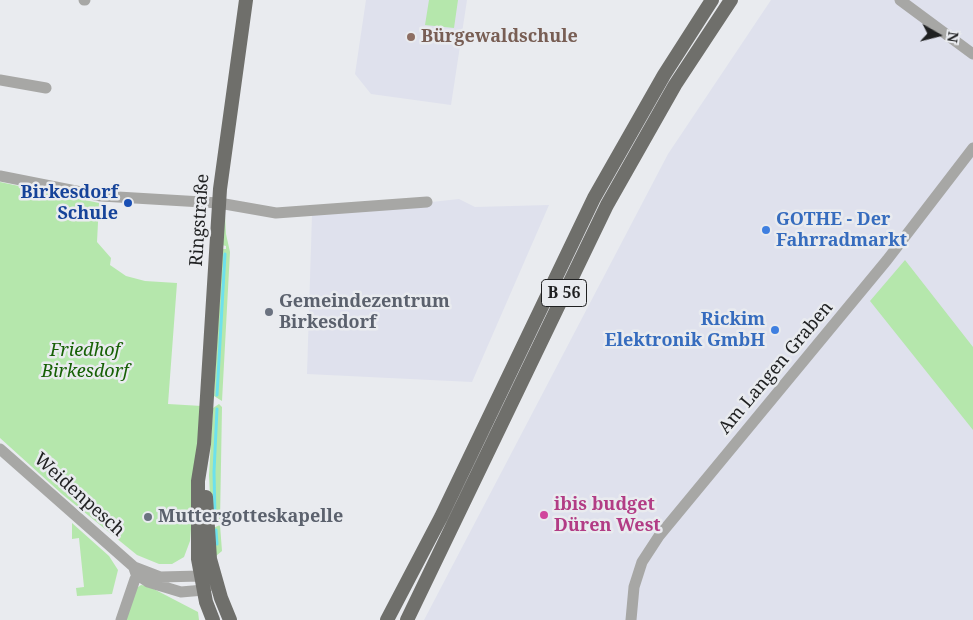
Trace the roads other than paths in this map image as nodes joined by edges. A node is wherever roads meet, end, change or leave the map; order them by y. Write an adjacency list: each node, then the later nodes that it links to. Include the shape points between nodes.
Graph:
1 (246, 0): 11 (main road, Ringstraße)
2 (712, 0): 20 (main road, B 56, via 664,75 594,198 445,508)
3 (731, 0): 21 (main road, B 56, via 675,85 608,205)
4 (900, 0): 5 (street)
5 (973, 54)
6 (0, 80): 7 (street)
7 (46, 88)
8 (973, 148): 22 (street, Am Langen Graben, via 887,260 659,536 642,562 634,587)
9 (0, 176): 11 (street, via 102,196)
10 (427, 202): 11 (street, via 276,213)
11 (219, 203): 12 (main road, Ringstraße)
12 (204, 444): 15 (main road, Ringstraße, via 207,524); 16 (main road, Ringstraße, via 198,481 197,521 198,559)
13 (0, 449): 14 (street, Weidenpesch)
14 (139, 571): 16 (street, Weidenpesch, via 154,585 181,592); 17 (street)
15 (215, 581): 16 (street, Weidenpesch); 19 (main road, Ringstraße)
16 (203, 584): 18 (main road, Ringstraße)
17 (121, 620)
18 (213, 620)
19 (230, 620)
20 (386, 620)
21 (407, 620)
22 (631, 620)

